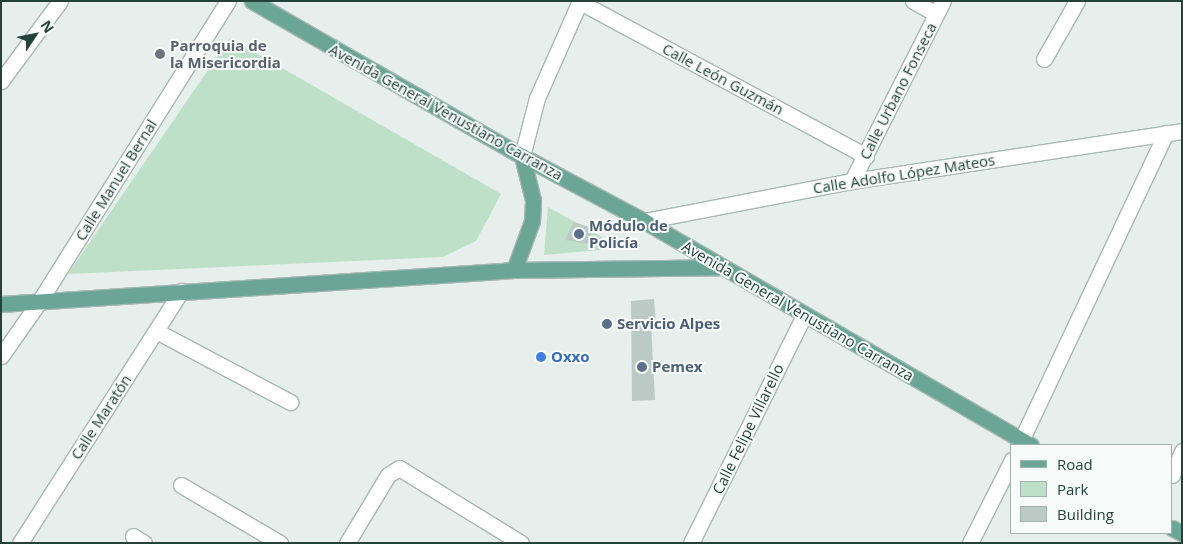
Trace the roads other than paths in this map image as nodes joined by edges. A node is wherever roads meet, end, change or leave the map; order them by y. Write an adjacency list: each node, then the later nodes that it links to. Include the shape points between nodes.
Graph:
1 (60, 1): 9 (street)
2 (228, 1): 19 (street, Calle Manuel Bernal)
3 (914, 1): 7 (street)
4 (1076, 1): 8 (street)
5 (254, 2): 12 (main road, Avenida General Venustiano Carranza)
6 (580, 2): 12 (street, via 533,107); 13 (street, Calle León Guzmán)
7 (940, 8): 13 (street, Calle Urbano Fonseca)
8 (1044, 59)
9 (1, 81)
10 (1182, 131): 11 (street, Calle Adolfo López Mateos)
11 (1166, 133): 14 (street, Calle Adolfo López Mateos); 25 (street)
12 (522, 156): 15 (main road, Avenida General Venustiano Carranza); 17 (main road, via 533,200 532,221)
13 (866, 156): 14 (street, Calle Urbano Fonseca)
14 (852, 181): 15 (street, Calle Adolfo López Mateos)
15 (644, 221): 16 (main road, Avenida General Venustiano Carranza)
16 (719, 267): 17 (main road); 21 (main road, Avenida General Venustiano Carranza)
17 (514, 270): 18 (main road)
18 (181, 291): 19 (main road); 22 (street, Calle Maratón)
19 (39, 302): 20 (main road); 23 (street, Calle Manuel Bernal)
20 (1, 304)
21 (804, 315): 25 (main road, Avenida General Venustiano Carranza); 34 (street, Calle Felipe Villarello)
22 (156, 331): 24 (street); 30 (street, Calle Maratón)
23 (1, 356)
24 (290, 402)
25 (1024, 444)
26 (1182, 451): 28 (street)
27 (1010, 464): 35 (street)
28 (1173, 473)
29 (181, 485): 31 (street)
30 (20, 543)
31 (280, 543)
32 (347, 543): 33 (street, via 388,475 402,469)
33 (521, 543)
34 (691, 543)
35 (970, 543)

